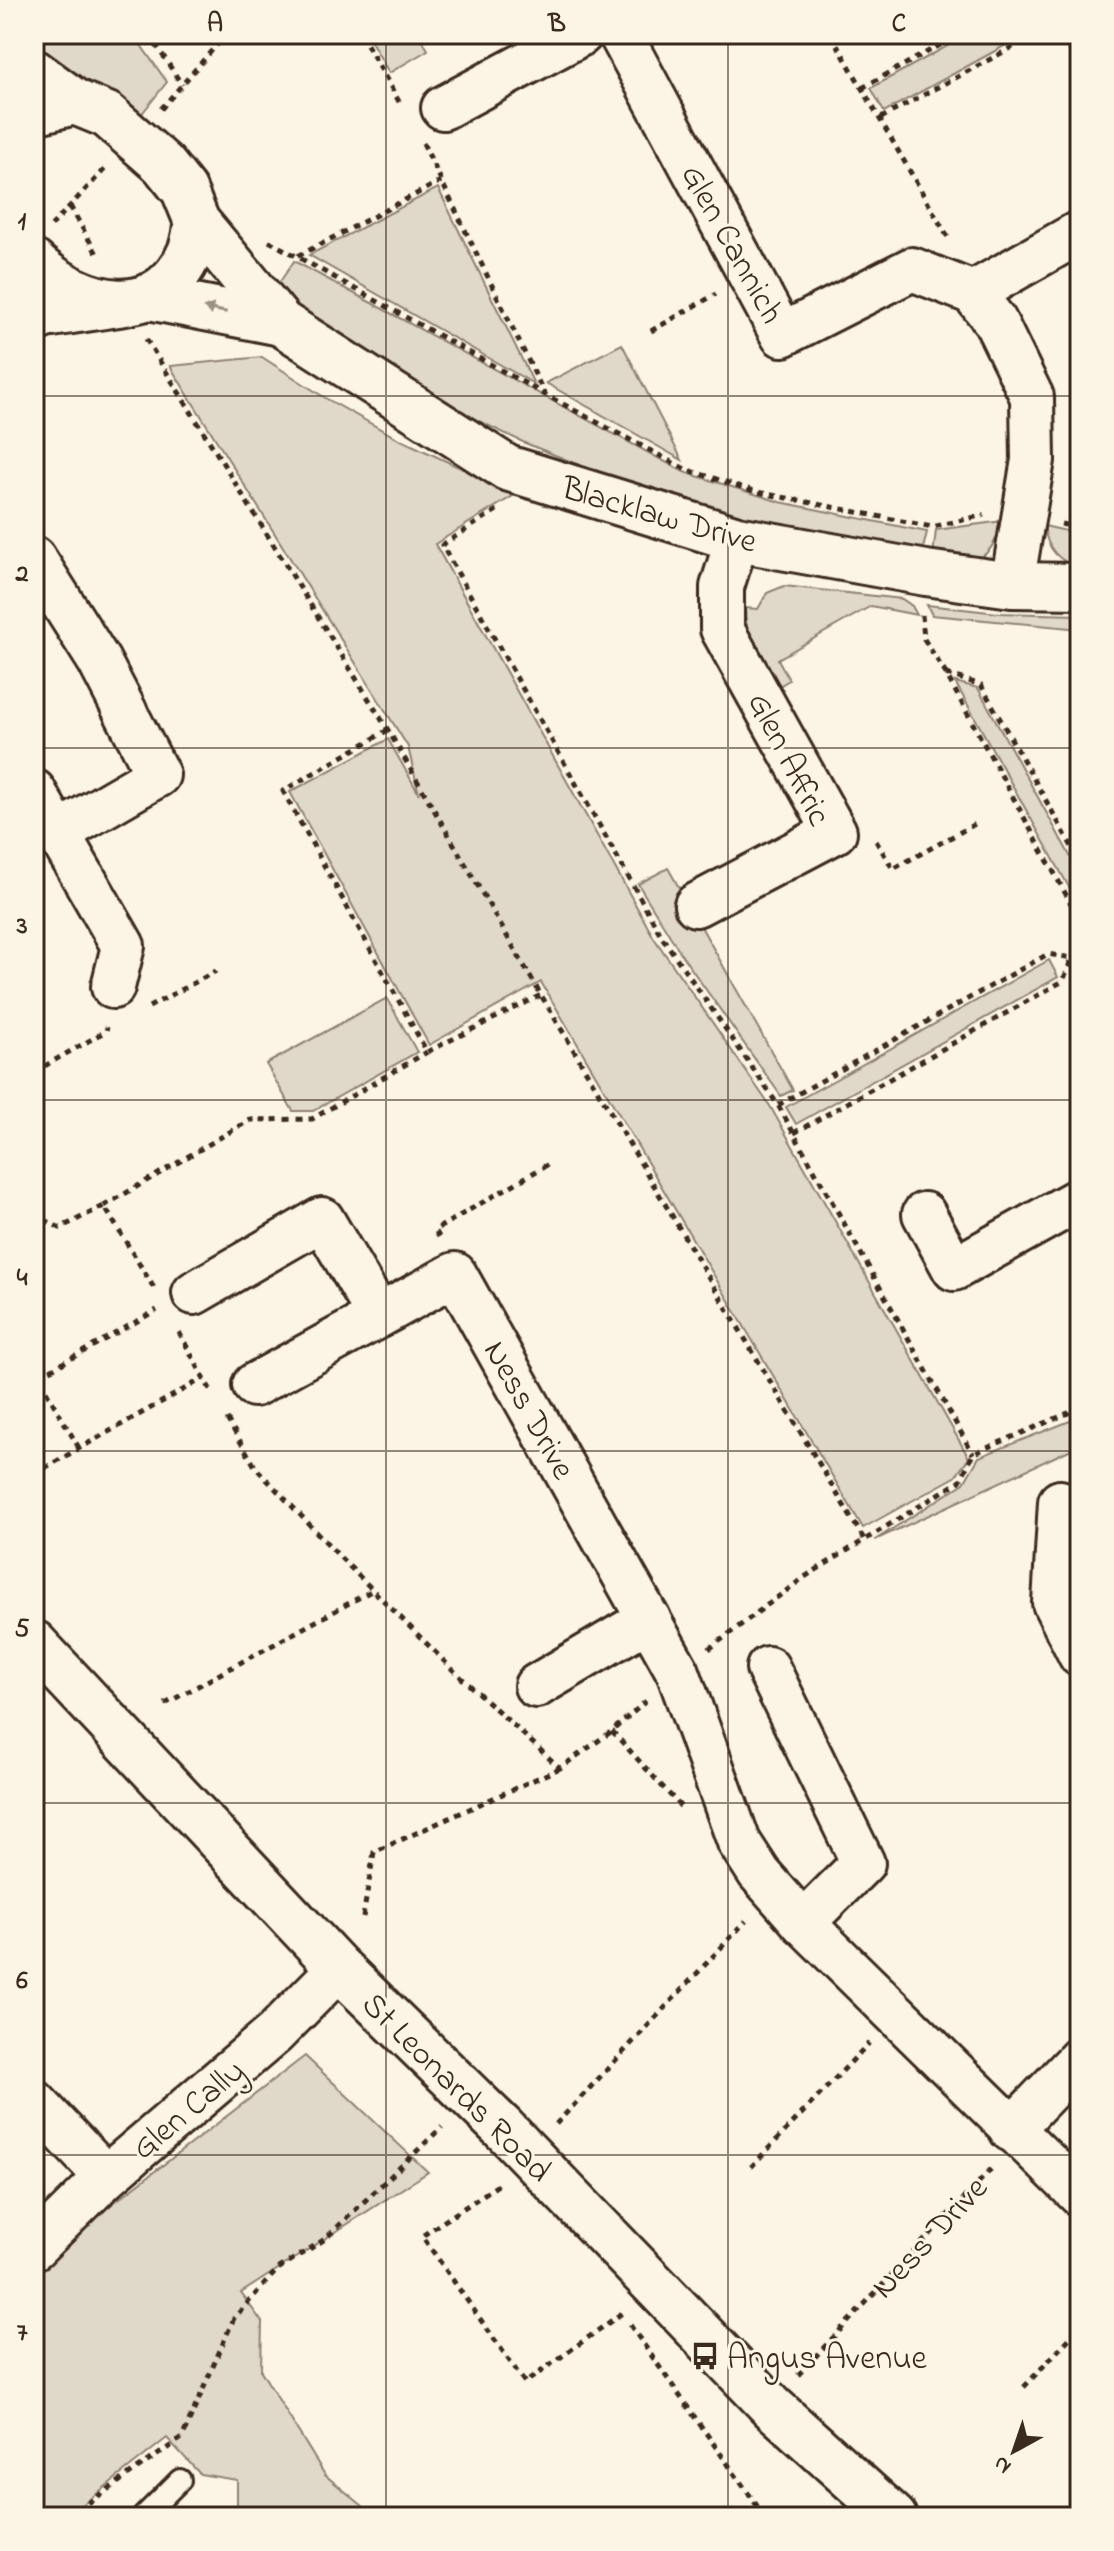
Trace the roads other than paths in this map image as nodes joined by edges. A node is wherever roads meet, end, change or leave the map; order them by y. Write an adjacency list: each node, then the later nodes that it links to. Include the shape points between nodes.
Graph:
1 (581, 34): 5 (street)
2 (620, 34): 9 (street, Glen Cannich, via 782,335 912,269)
3 (34, 72): 4 (street)
4 (55, 107): 6 (street, Blacklaw Drive, via 107,115 163,164 184,190)
5 (423, 120)
6 (197, 222): 10 (street, via 190,252 173,278); 12 (street, Blacklaw Drive)
7 (1080, 232): 9 (street)
8 (34, 263): 10 (street, Blacklaw Drive, via 68,287 96,298)
9 (963, 289): 15 (street, via 995,321 1032,397 1033,460)
10 (137, 300): 11 (street); 12 (street, Blacklaw Drive, one-way to 10)
11 (34, 321)
12 (281, 323): 13 (street, Blacklaw Drive, via 507,468)
13 (737, 539): 15 (street, Blacklaw Drive); 19 (street, Glen Affric, via 722,587 722,629 835,832)
14 (34, 558): 18 (street, via 99,661 158,775)
15 (1012, 585): 16 (street, Blacklaw Drive)
16 (1080, 586)
17 (34, 791): 18 (street)
18 (58, 833): 20 (street, via 123,946)
19 (696, 905)
20 (116, 1005)
21 (1080, 1199): 22 (street, via 954,1269)
22 (924, 1214)
23 (173, 1304): 24 (street, via 322,1219)
24 (379, 1316): 25 (street); 27 (street, Ness Drive, via 455,1274)
25 (237, 1394)
26 (1060, 1502): 29 (street, via 1054,1603)
27 (649, 1619): 31 (street); 32 (street, Ness Drive, via 678,1672 739,1842)
28 (34, 1643): 33 (street, St Leonards Road)
29 (1080, 1655)
30 (768, 1668): 32 (street, via 863,1863)
31 (536, 1686)
32 (803, 1923): 36 (street, Ness Drive)
33 (339, 1968): 37 (street, Glen Cally, via 275,2033); 42 (street, St Leonards Road, via 504,2129 772,2407)
34 (1080, 2058): 36 (street)
35 (34, 2101): 37 (street)
36 (1016, 2134): 38 (street, Ness Drive)
37 (106, 2177): 39 (street, Glen Cally)
38 (1080, 2195)
39 (34, 2248)
40 (180, 2480): 41 (lane)
41 (143, 2517)
42 (894, 2517)

